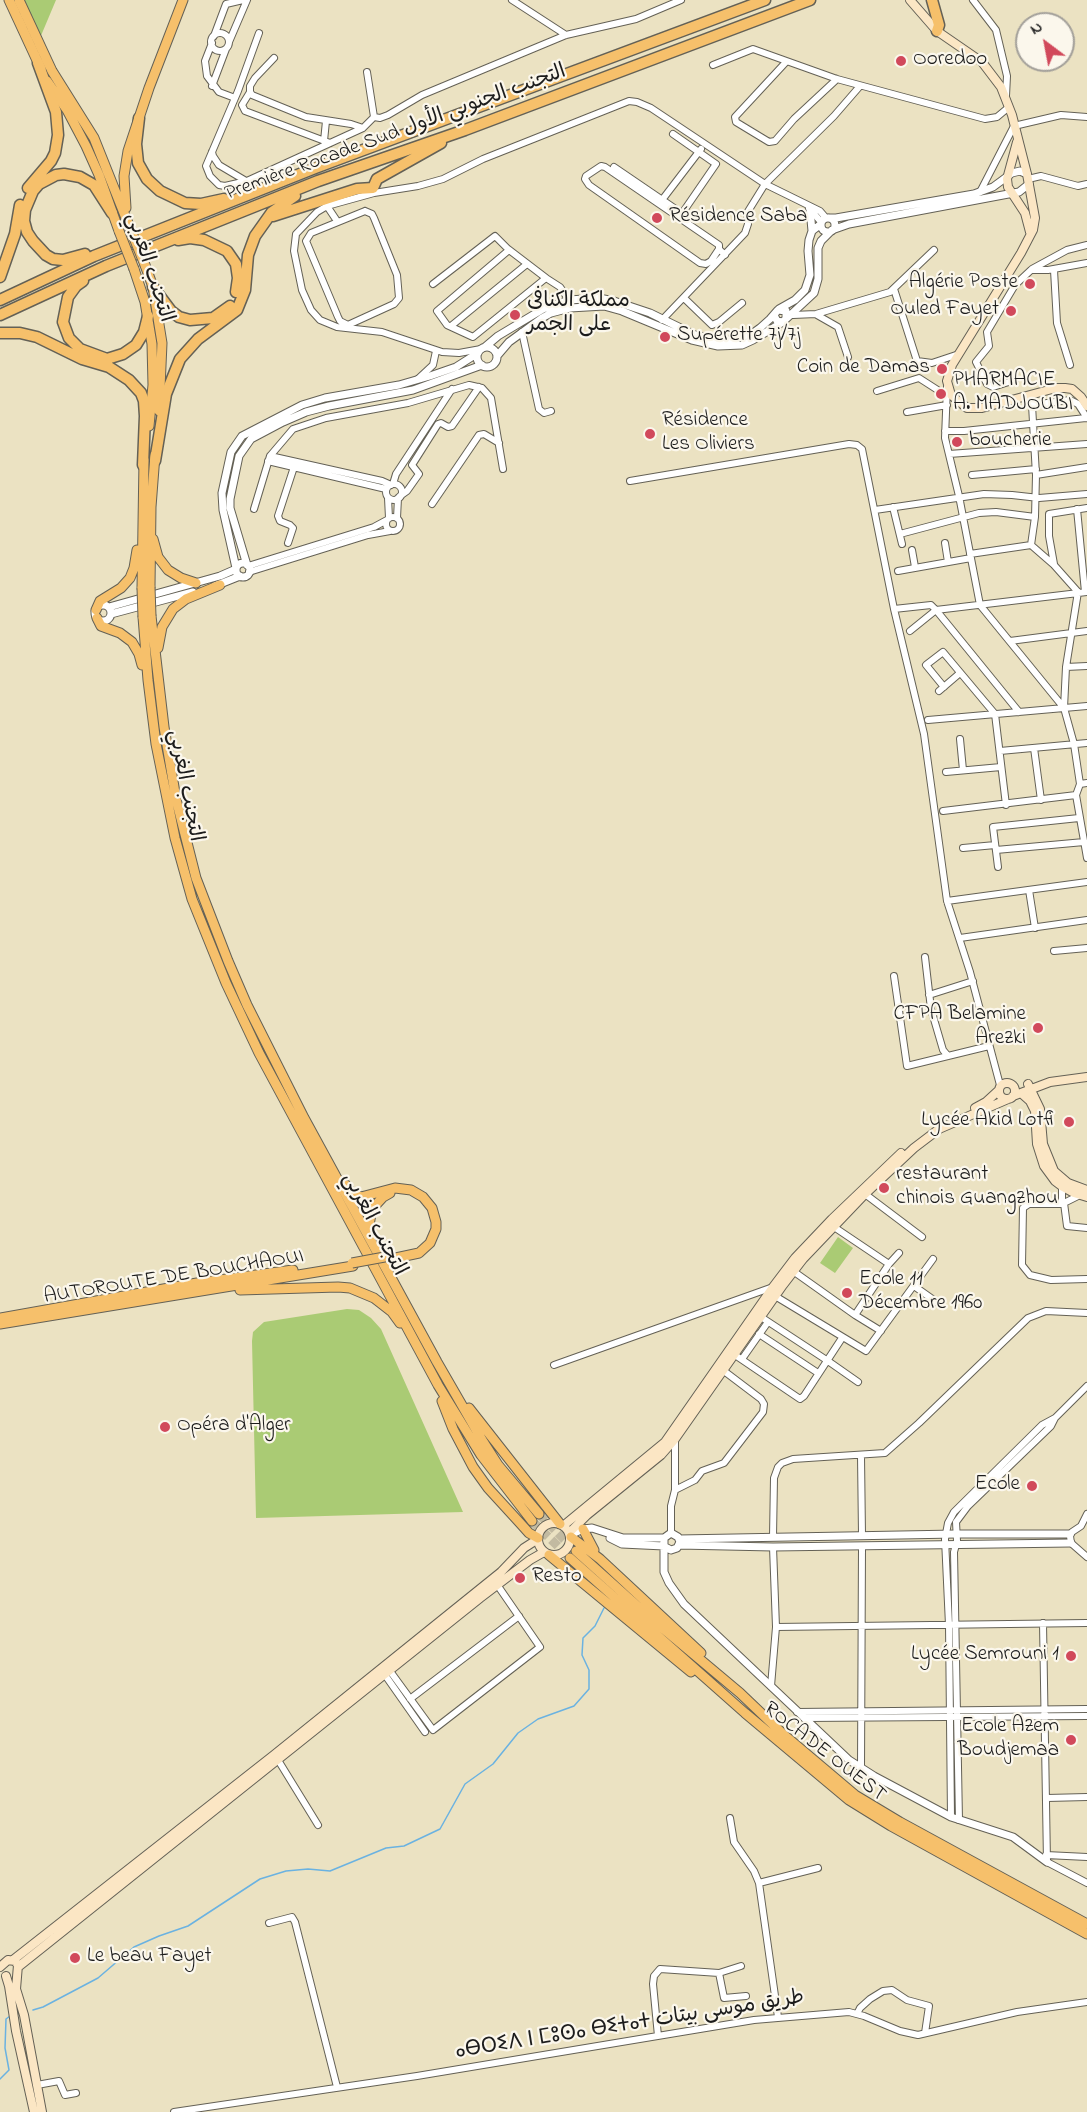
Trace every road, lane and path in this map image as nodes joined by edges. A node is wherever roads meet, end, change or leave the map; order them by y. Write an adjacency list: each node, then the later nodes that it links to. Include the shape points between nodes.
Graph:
1 (9, 0): 20 (highway, التجنب الغربي)
2 (19, 0): 61 (highway, التجنب الغربي, via 52,71 94,138)
3 (183, 0): 32 (highway)
4 (245, 0): 15 (street, via 225,5); 17 (street)
5 (512, 0): 14 (street)
6 (681, 0): 14 (street, via 636,19)
7 (765, 0): 44 (highway, Première Rocade Sud التجنب الجنوبي الأول)
8 (810, 0): 36 (highway, Première Rocade Sud التجنب الجنوبي الأول)
9 (910, 0): 12 (main road)
10 (932, 0): 12 (highway, via 939,24)
11 (973, 0): 27 (street, via 996,30 1007,76)
12 (937, 31): 27 (main road, via 982,62)
13 (259, 33): 28 (street)
14 (566, 35): 30 (street, via 422,95 388,116)
15 (214, 36): 16 (street); 17 (street, via 227,37)
16 (212, 44): 17 (street, via 221,51); 24 (street, via 204,68)
17 (227, 45): 24 (street)
18 (274, 58): 26 (street, via 255,78)
19 (786, 62): 21 (street, via 753,49); 23 (street); 23 (street, via 735,117 736,122 768,142 775,141)
20 (38, 63): 57 (highway, التجنب الغربي, via 78,129); 77 (highway, via 56,112 57,145 51,161 23,195)
21 (713, 65)
22 (367, 72): 30 (street)
23 (837, 79): 25 (street)
24 (212, 86): 28 (street)
25 (860, 86): 29 (street, via 985,119 997,117); 50 (street)
26 (250, 92): 33 (street, via 306,117); 39 (street, via 242,105 244,111)
27 (1006, 97): 29 (main road)
28 (235, 98): 41 (street)
29 (1009, 107): 34 (main road)
30 (374, 117): 35 (street)
31 (1087, 117): 34 (street, via 1061,114)
32 (139, 118): 44 (highway, via 138,163 160,191 185,203 229,198); 61 (highway, via 124,176)
33 (326, 121): 35 (street); 39 (street)
34 (1014, 126): 38 (main road); 52 (street)
35 (363, 128): 39 (street)
36 (465, 130): 48 (highway, Première Rocade Sud التجنب الجنوبي الأول); 51 (highway, via 377,179)
37 (673, 134): 42 (street)
38 (1018, 140): 45 (main road); 46 (main road)
39 (328, 142): 47 (street)
40 (705, 143): 42 (street); 50 (street); 51 (street, via 651,108 629,101 443,179)
41 (212, 150): 47 (street, via 219,165); 47 (street, via 206,166 216,182 225,186)
42 (699, 152): 54 (street); 54 (street, via 716,166 684,211)
43 (614, 167): 54 (street)
44 (315, 168): 65 (highway, Première Rocade Sud التجنب الجنوبي الأول)
45 (1008, 175): 46 (street, via 1016,172); 52 (street); 53 (main road)
46 (1028, 179): 49 (street, via 1041,176 1078,186); 53 (street, via 1023,190); 64 (main road, via 1035,218)
47 (247, 181)
48 (318, 181): 58 (highway); 70 (highway, Première Rocade Sud التجنب الجنوبي الأول)
49 (1087, 183)
50 (765, 184): 56 (street); 71 (street, via 747,213 745,233)
51 (374, 190): 55 (street); 58 (highway, via 357,189)
52 (980, 192): 60 (street)
53 (1011, 194): 62 (street); 64 (main road, via 1025,213)
54 (662, 200)
55 (327, 206): 59 (street); 97 (street, via 296,234 296,269 311,309 320,320 337,327 382,332)
56 (808, 207): 60 (street); 63 (street)
57 (112, 213): 65 (highway, via 94,185 64,174 47,179 33,191 24,221 33,241 53,259 72,258); 89 (highway, التجنب الغربي, bridge)
58 (265, 220): 124 (highway, via 248,255 245,290 237,310 198,339 180,359 166,394)
59 (337, 221): 59 (street, via 311,233 306,241 338,317 348,325 396,303 397,275 372,214 365,211)
60 (824, 221): 62 (street, via 834,224); 62 (street, via 825,231); 63 (street)
61 (130, 228): 80 (highway, التجنب الغربي, bridge)
62 (832, 230): 90 (street, via 818,248 814,293)
63 (812, 231): 86 (street, via 808,251 810,275 805,290)
64 (1031, 236): 98 (main road)
65 (140, 238): 83 (highway, Première Rocade Sud التجنب الجنوبي الأول)
66 (1087, 245): 75 (street, via 1068,250)
67 (719, 249): 67 (street, via 711,238 605,167 586,176 589,185 700,263 709,263); 71 (street)
68 (510, 250): 73 (street); 79 (street, via 495,236); 92 (street, via 437,310)
69 (934, 250): 81 (street)
70 (141, 252): 74 (highway, Première Rocade Sud التجنب الجنوبي الأول); 80 (highway, via 190,238 227,251 236,264 238,286 233,301 228,309 208,319 179,317)
71 (725, 255): 82 (street)
72 (1087, 263): 76 (street)
73 (527, 264): 78 (street); 92 (street)
74 (100, 269): 88 (highway, Première Rocade Sud التجنب الجنوبي الأول); 89 (highway, via 76,286 68,297 63,322 74,343 107,359 123,354 136,345)
75 (1031, 270): 76 (street); 103 (street, via 1009,295 987,332 989,346 976,362 987,384 993,387)
76 (1054, 270): 102 (street, via 1057,323)
77 (0, 277)
78 (546, 278): 84 (street, via 560,287); 95 (street)
79 (433, 284)
80 (153, 287): 124 (highway, التجنب الغربي, via 162,343)
81 (894, 289): 87 (street); 98 (street, via 917,361 932,363)
82 (684, 298): 85 (street, via 712,325); 91 (street)
83 (0, 300)
84 (569, 300): 91 (street, via 614,301); 96 (street, via 543,309)
85 (742, 303)
86 (777, 310): 90 (street, via 786,311); 91 (street, via 760,328 733,340 709,339)
87 (816, 314): 90 (street); 100 (street, via 838,327)
88 (0, 315)
89 (148, 316): 125 (highway, التجنب الغربي, via 153,385)
90 (788, 319): 93 (street, via 742,345 718,346 692,340 604,306 551,313)
91 (662, 320)
92 (451, 326): 95 (street, via 467,336)
93 (522, 332): 99 (street); 114 (street, via 539,409)
94 (0, 333): 125 (highway, via 37,337 81,359 109,367 129,380 144,401)
95 (478, 333): 96 (street)
96 (482, 349): 97 (street); 99 (street, via 492,348); 101 (street, via 478,361); 104 (street, via 451,369)
97 (436, 351): 104 (street, via 433,365)
98 (960, 353): 105 (main road)
99 (497, 356): 101 (street, via 492,366)
100 (848, 357)
101 (482, 365): 159 (street, via 413,390 306,412 251,439 239,456 230,499)
102 (1070, 365)
103 (1015, 380)
104 (416, 381): 161 (street, via 313,401 279,415 239,440 230,457 222,499)
105 (947, 381): 109 (main road, via 951,394 967,408 982,408); 110 (street)
106 (479, 387): 107 (street); 119 (street, via 491,398); 135 (street, via 452,426 438,424 413,464 419,474)
107 (452, 389): 123 (street, via 408,403 295,427); 132 (street)
108 (877, 391): 110 (street, via 919,378)
109 (1030, 395): 112 (street); 113 (main road, via 1056,388 1072,389)
110 (947, 396): 111 (street)
111 (947, 405): 115 (street); 118 (street)
112 (1032, 405): 116 (street, via 1070,400 1078,404); 117 (street)
113 (1087, 406)
114 (551, 411)
115 (907, 412)
116 (1087, 418): 117 (street)
117 (1033, 423): 118 (street); 121 (street)
118 (945, 431): 122 (street)
119 (499, 443): 128 (street); 138 (street, via 479,435)
120 (1087, 444): 121 (street)
121 (1035, 448): 122 (street); 129 (street)
122 (949, 454): 134 (street)
123 (269, 459): 127 (street); 132 (street, via 382,481); 141 (street)
124 (154, 461): 146 (highway, التجنب الغربي)
125 (143, 465): 146 (highway, التجنب الغربي)
126 (1087, 467): 129 (street)
127 (294, 468): 132 (street); 151 (street, via 278,516 292,528)
128 (503, 469)
129 (1036, 472): 130 (street); 137 (street)
130 (972, 475)
131 (630, 482): 143 (street, via 849,444 856,445 864,456)
132 (390, 486): 135 (street, via 399,487); 136 (street)
133 (1087, 494): 137 (street)
134 (959, 496): 137 (street, via 998,494); 139 (street); 144 (street)
135 (399, 497): 136 (street); 147 (street)
136 (388, 498): 148 (street)
137 (1035, 498): 145 (street)
138 (432, 504)
139 (893, 507): 143 (street); 150 (street)
140 (1087, 508): 142 (street)
141 (254, 509)
142 (1077, 509): 158 (street, via 1049,514); 165 (street)
143 (874, 510): 167 (street)
144 (963, 516): 145 (street, via 996,512); 150 (street); 156 (street)
145 (1035, 517): 154 (street)
146 (146, 518): 163 (highway, via 161,561 176,576); 170 (highway, via 133,573 121,588 100,601); 171 (highway, التجنب الغربي, bridge)
147 (397, 518): 148 (street); 149 (street, via 399,529)
148 (388, 519): 149 (street, via 386,526); 159 (street, via 374,527)
149 (390, 531): 159 (street)
150 (900, 534): 153 (street)
151 (288, 543)
152 (945, 543): 157 (street)
153 (902, 544)
154 (1031, 545): 156 (street); 158 (street)
155 (912, 550): 160 (street)
156 (971, 556): 157 (street); 166 (street)
157 (948, 562): 160 (street)
158 (1054, 565): 165 (street)
159 (248, 567): 161 (street, via 242,563); 161 (street, via 246,576)
160 (915, 567): 162 (street)
161 (238, 571): 163 (street); 164 (street)
162 (898, 571)
163 (196, 583): 169 (street)
164 (220, 585): 169 (street); 176 (highway, via 186,599 170,613 160,631)
165 (1083, 592): 166 (street); 174 (street)
166 (980, 604): 168 (street); 175 (street)
167 (894, 609): 168 (street, via 931,605); 207 (street, via 924,734)
168 (936, 610): 172 (street); 183 (street)
169 (110, 611): 170 (street, via 102,605); 170 (street, via 109,619 104,621)
170 (96, 614): 180 (highway, via 101,626 124,635 135,645)
171 (147, 616): 176 (highway, التجنب الغربي); 180 (highway, التجنب الغربي)
172 (910, 631)
173 (1087, 631): 174 (street)
174 (1072, 632): 175 (street); 178 (street)
175 (1010, 641): 182 (street)
176 (156, 662): 225 (highway, التجنب الغربي, via 167,753 196,878 247,1005)
177 (1087, 666): 178 (street)
178 (1066, 667): 182 (street)
179 (960, 673): 179 (street, via 943,652 926,665 941,689); 184 (street)
180 (149, 693): 254 (highway, التجنب الغربي, via 177,849 217,962 259,1053)
181 (1087, 706): 182 (street)
182 (1064, 708): 183 (street); 188 (street)
183 (1019, 712): 184 (street)
184 (995, 714): 185 (street); 190 (street)
185 (928, 720)
186 (960, 739): 192 (street)
187 (1087, 743): 188 (street)
188 (1074, 744): 189 (street); 194 (street)
189 (1034, 748): 190 (street); 196 (street)
190 (1000, 751): 191 (street)
191 (1001, 766): 192 (street); 197 (street)
192 (963, 770): 193 (street)
193 (946, 772)
194 (1083, 783): 195 (street)
195 (1076, 795): 196 (street); 199 (street)
196 (1041, 800): 197 (street)
197 (1006, 805): 198 (street)
198 (943, 811)
199 (1079, 818): 200 (street); 201 (street, via 993,827)
200 (1084, 842): 201 (street); 203 (street)
201 (995, 847): 202 (street); 204 (street)
202 (963, 848)
203 (1087, 858)
204 (998, 867)
205 (1087, 882): 206 (street)
206 (1029, 890): 207 (street); 209 (street)
207 (947, 901): 210 (street)
208 (1087, 920): 209 (street)
209 (1035, 928): 210 (street)
210 (960, 938): 215 (street)
211 (1087, 948): 212 (street)
212 (1054, 951)
213 (926, 957): 216 (street)
214 (894, 976): 218 (street, via 907,1066)
215 (973, 981): 216 (street); 217 (street)
216 (929, 995): 218 (street, via 935,1026)
217 (989, 1046): 218 (street); 221 (street)
218 (948, 1056)
219 (1087, 1077): 220 (main road)
220 (1046, 1083): 222 (main road); 224 (main road)
221 (1004, 1086): 222 (main road); 223 (main road, via 1015,1091); 223 (main road, via 1002,1098); 241 (main road, via 983,1104 937,1124 887,1165 795,1258)
222 (1029, 1087): 223 (main road); 224 (main road)
223 (1014, 1096): 226 (main road, via 1030,1101 1044,1166); 227 (main road, via 939,1129)
224 (1040, 1109): 228 (main road, via 1043,1144 1054,1171)
225 (316, 1138): 235 (highway, التجنب الغربي); 235 (highway, via 351,1192 361,1197 403,1188 423,1197 432,1208 436,1229 430,1243 418,1253)
226 (1062, 1185): 228 (main road); 229 (street)
227 (865, 1194): 230 (main road); 232 (street)
228 (1085, 1194): 229 (street)
229 (1063, 1204): 231 (street, via 1066,1226); 239 (street, via 1029,1204 1023,1208 1022,1265 1030,1275 1051,1280)
230 (834, 1227): 237 (street); 238 (main road)
231 (1087, 1228)
232 (922, 1237)
233 (899, 1253): 237 (street)
234 (933, 1259): 240 (street)
235 (389, 1260): 235 (highway, via 372,1235 369,1216 382,1197 405,1192 426,1205 432,1230 422,1247); 236 (highway, bridge); 258 (highway, التجنب الغربي)
236 (353, 1264): 242 (highway, AUTOROUTE DE BOUCHAOUI); 246 (highway, AUTOROUTE DE BOUCHAOUI, via 197,1283)
237 (889, 1264): 245 (street)
238 (793, 1272): 241 (main road); 245 (street)
239 (1087, 1280)
240 (914, 1286): 243 (street); 249 (street)
241 (774, 1291): 247 (main road); 251 (street); 255 (street); 269 (main road, via 665,1442)
242 (175, 1296): 248 (highway, AUTOROUTE DE BOUCHAOUI); 254 (highway, via 350,1288 374,1298 392,1312)
243 (938, 1303)
244 (1087, 1313): 264 (street, via 1046,1311 1028,1318 890,1450)
245 (855, 1315): 249 (street)
246 (0, 1318)
247 (764, 1320): 250 (street); 252 (main road); 253 (street)
248 (0, 1324)
249 (881, 1331): 251 (street, via 866,1351)
250 (759, 1334): 252 (street); 257 (street)
251 (842, 1338): 253 (street)
252 (739, 1357): 256 (main road); 257 (street, via 798,1398 804,1396)
253 (828, 1361): 257 (street); 259 (street)
254 (426, 1362): 260 (highway, التجنب الغربي)
255 (554, 1365)
256 (724, 1371): 263 (main road); 265 (street, via 761,1400 763,1412 724,1463 704,1470 695,1480)
257 (818, 1373)
258 (446, 1378): 260 (highway, التجنب الغربي, via 498,1465 535,1517 481,1455); 269 (highway)
259 (858, 1382)
260 (438, 1385): 267 (highway, via 453,1429 473,1467)
261 (1087, 1386): 262 (street)
262 (1055, 1418): 271 (street, via 1044,1423 954,1512); 272 (street, via 959,1516)
263 (675, 1439): 265 (street); 269 (main road, via 661,1455)
264 (861, 1456): 274 (street); 275 (street, via 793,1459 782,1463 774,1478)
265 (675, 1490): 270 (street)
266 (1087, 1514): 273 (street, via 1081,1526)
267 (520, 1523): 276 (highway); 284 (main road)
268 (583, 1529): 269 (street); 278 (street, via 592,1528 619,1543); 287 (highway)
269 (567, 1531): 276 (main road, via 550,1523); 285 (main road, via 565,1552); 287 (highway)
270 (671, 1533): 278 (street); 279 (street)
271 (946, 1534): 272 (street); 274 (street); 280 (street)
272 (957, 1534): 273 (street); 281 (street)
273 (1070, 1534): 277 (street)
274 (862, 1535): 275 (street); 282 (street); 282 (street)
275 (773, 1537): 279 (street); 283 (street); 283 (street)
276 (538, 1538): 284 (main road); 285 (main road)
277 (1071, 1543): 281 (street); 286 (street)
278 (664, 1544): 279 (street); 288 (street, via 664,1572)
279 (677, 1544): 283 (street); 288 (street, via 668,1561)
280 (946, 1545): 281 (street); 282 (street); 293 (street)
281 (956, 1545): 293 (street)
282 (862, 1546): 283 (street); 294 (street)
283 (773, 1547): 295 (street)
284 (524, 1548): 327 (main road, via 501,1572)
285 (547, 1554): 289 (main road, via 530,1560); 303 (highway)
286 (1087, 1557)
287 (600, 1559): 298 (highway)
288 (669, 1583): 297 (street, via 690,1611)
289 (498, 1586): 290 (street); 296 (main road)
290 (519, 1616): 299 (street); 299 (street, via 540,1647 433,1730)
291 (1043, 1623): 292 (street); 293 (street); 300 (street)
292 (1087, 1623)
293 (952, 1625): 294 (street); 304 (street)
294 (862, 1626): 295 (street); 305 (street)
295 (776, 1627): 297 (street)
296 (387, 1673): 299 (street); 309 (street); 310 (main road)
297 (771, 1686): 302 (street)
298 (740, 1693): 303 (highway, ROCADE OUEST, via 573,1554); 324 (highway, ROCADE OUEST, via 855,1795)
299 (410, 1699)
300 (1044, 1709): 301 (street); 304 (street); 307 (street)
301 (1087, 1709)
302 (797, 1712): 305 (street); 308 (street)
303 (744, 1713): 325 (highway, ROCADE OUEST, via 862,1809)
304 (954, 1713): 305 (street); 307 (street); 314 (street); 316 (street)
305 (862, 1714): 308 (street); 311 (street)
306 (1087, 1716): 307 (street)
307 (1044, 1717): 313 (street)
308 (804, 1718): 311 (street)
309 (425, 1732)
310 (278, 1760): 317 (street); 327 (main road)
311 (861, 1768): 314 (street)
312 (1087, 1797): 313 (street)
313 (1047, 1798): 319 (street)
314 (951, 1817): 316 (street)
315 (730, 1818): 321 (street, via 734,1842)
316 (959, 1820): 319 (street, via 1009,1835)
317 (318, 1825)
318 (1087, 1857): 319 (street)
319 (1046, 1858): 322 (street)
320 (818, 1868): 321 (street)
321 (759, 1883): 333 (street)
322 (1087, 1883)
323 (269, 1923): 337 (street, via 292,1917 295,1922)
324 (1087, 1924)
325 (1087, 1934)
326 (741, 1966): 329 (street)
327 (16, 1967): 328 (main road, via 12,1977); 328 (main road, via 6,1960); 336 (main road, via 16,1989)
328 (2, 1972): 339 (main road, via 9,1983)
329 (719, 1973): 330 (street, via 724,1998); 335 (street, via 660,1969 653,1984)
330 (746, 1996)
331 (1087, 2002): 334 (street, ⴰⴱⵔⵉⴷ ⵏ ⵎⵓⵙⴰ ⴱⵉⵜⴰⵜ طريق موسى بيتات, via 1017,2012)
332 (857, 2014): 333 (street, ⴰⴱⵔⵉⴷ ⵏ ⵎⵓⵙⴰ ⴱⵉⵜⴰⵜ طريق موسى بيتات); 334 (street, ⴰⴱⵔⵉⴷ ⵏ ⵎⵓⵙⴰ ⴱⵉⵜⴰⵜ طريق موسى بيتات, via 900,2031); 334 (street, via 870,1999 892,1990 907,2000 929,2006)
333 (778, 2017): 335 (street, ⴰⴱⵔⵉⴷ ⵏ ⵎⵓⵙⴰ ⴱⵉⵜⴰⵜ طريق موسى بيتات)
334 (925, 2033)
335 (658, 2036): 337 (street, ⴰⴱⵔⵉⴷ ⵏ ⵎⵓⵙⴰ ⴱⵉⵜⴰⵜ طريق موسى بيتات)
336 (37, 2085): 338 (street, via 59,2081 65,2095); 340 (main road)
337 (337, 2087): 341 (street, ⴰⴱⵔⵉⴷ ⵏ ⵎⵓⵙⴰ ⴱⵉⵜⴰⵜ طريق موسى بيتات)
338 (76, 2093)
339 (34, 2112)
340 (42, 2112)
341 (174, 2112)

